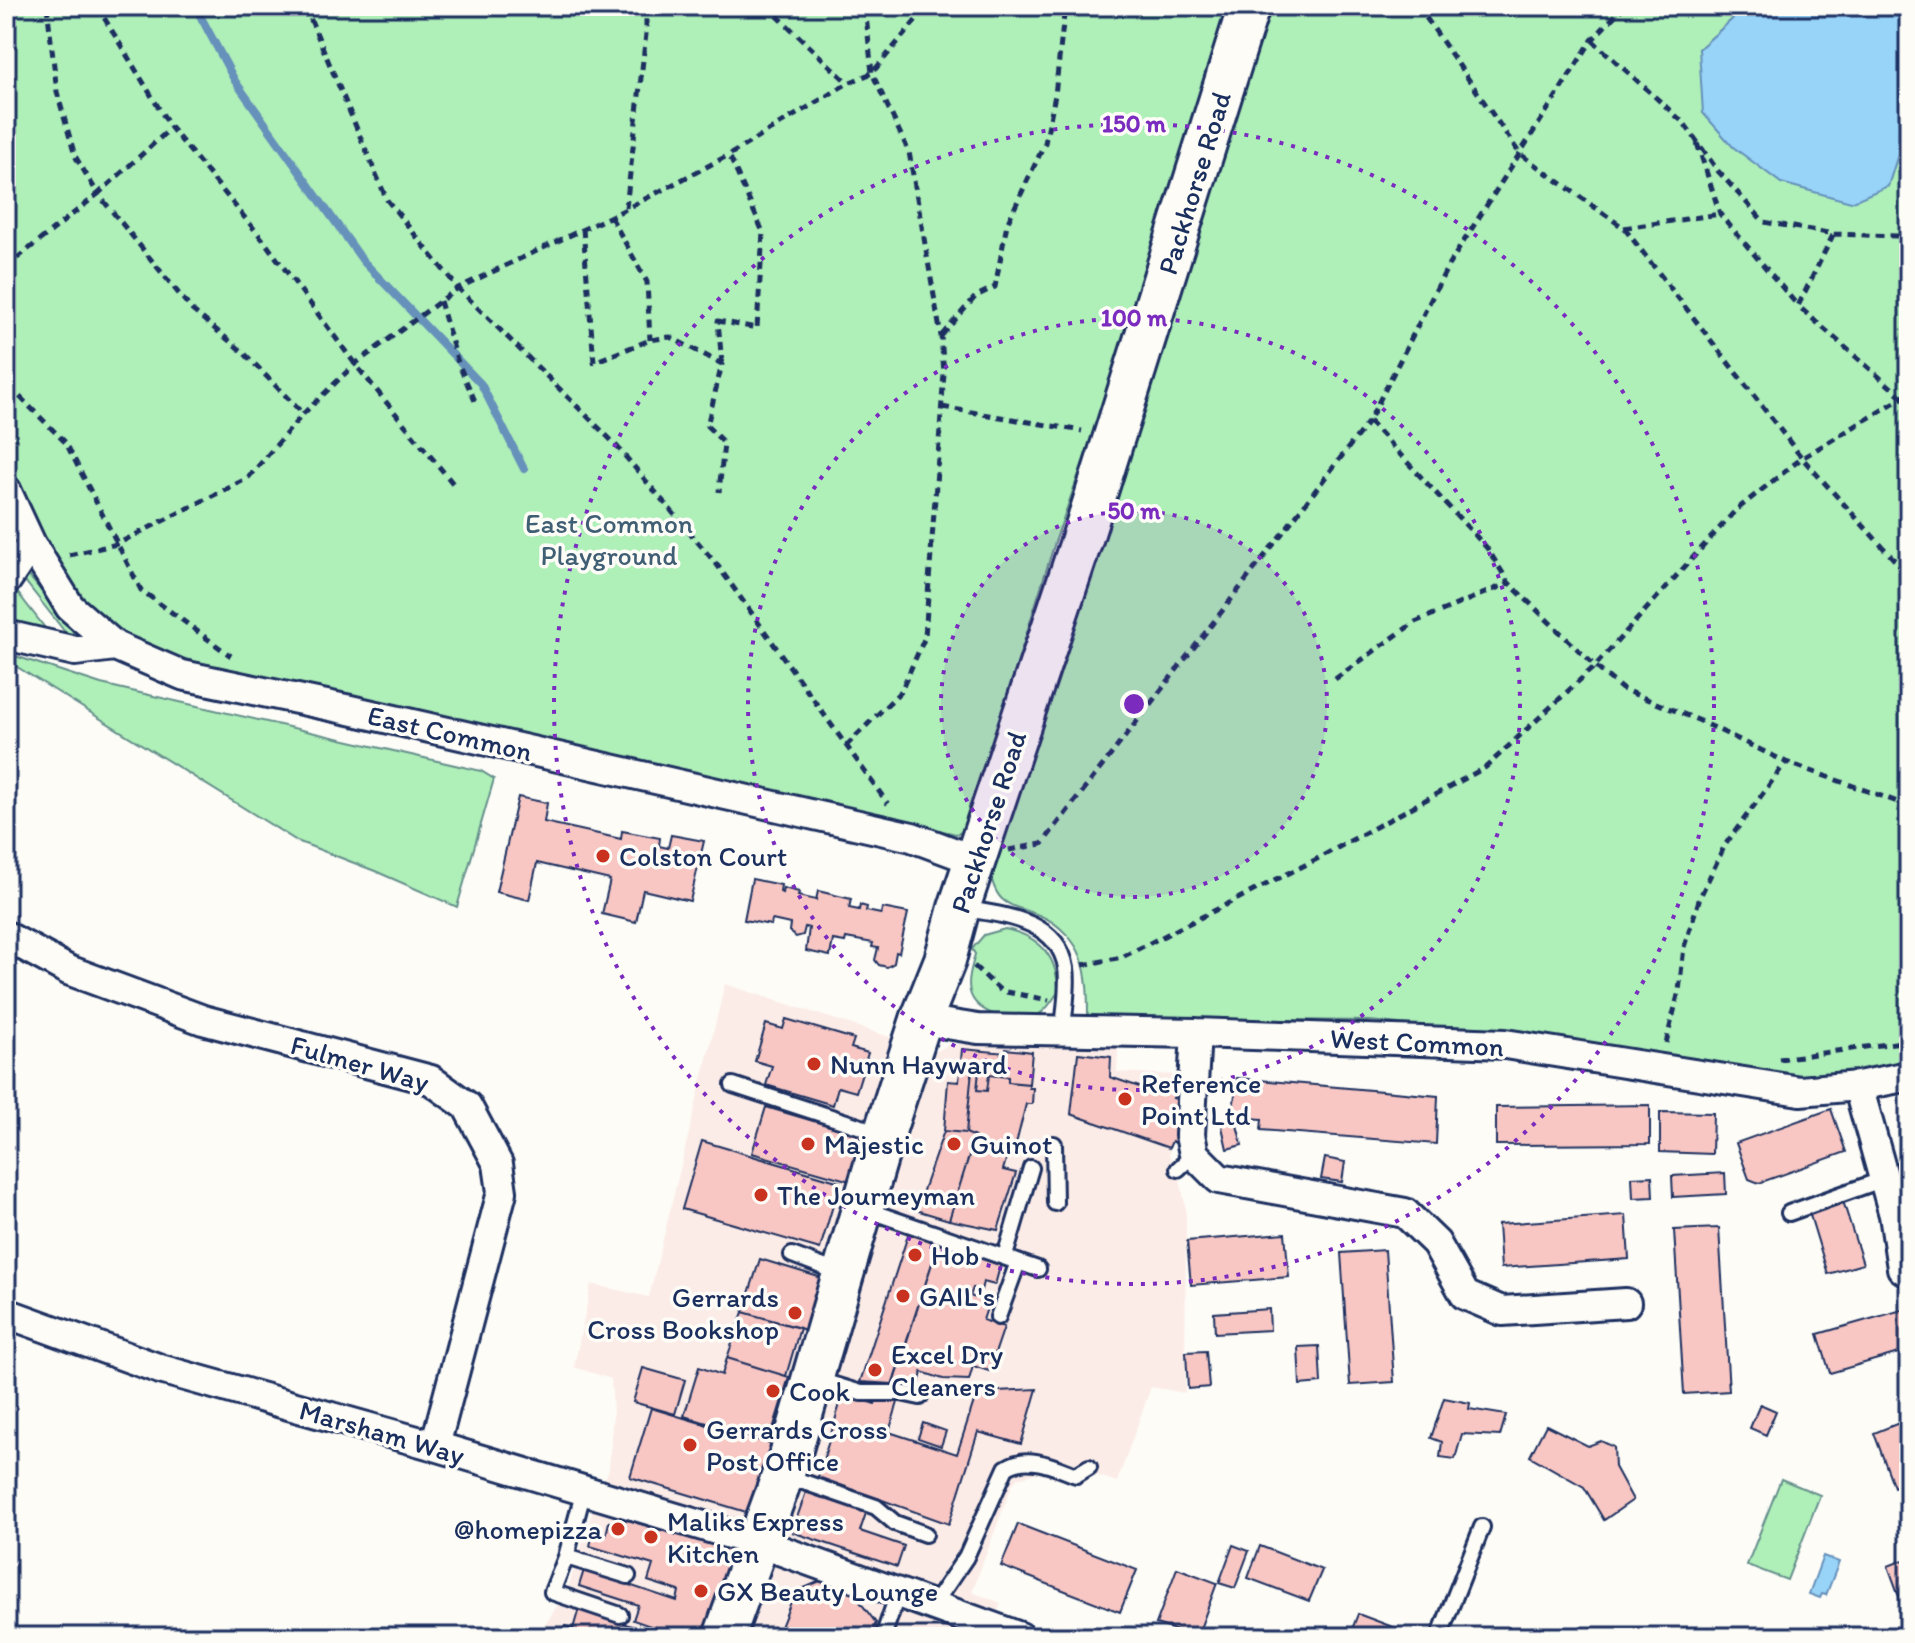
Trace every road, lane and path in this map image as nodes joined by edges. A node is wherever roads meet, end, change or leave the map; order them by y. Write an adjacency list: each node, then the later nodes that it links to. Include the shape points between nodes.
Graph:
1 (47, 6): 19 (path, via 57,92 75,156)
2 (97, 6): 15 (path)
3 (305, 6): 28 (path, via 387,200)
4 (646, 6): 20 (path)
5 (767, 6): 14 (path)
6 (865, 6): 13 (path)
7 (928, 6): 13 (path)
8 (1065, 6): 31 (path, via 1045,143 1007,224 995,287 976,296)
9 (1249, 6): 43 (main road, Packhorse Road)
10 (1418, 6): 17 (path)
11 (1624, 6): 12 (path)
12 (1592, 40): 16 (path); 17 (path)
13 (872, 73): 14 (path); 31 (path, via 909,152)
14 (848, 83): 18 (path)
15 (171, 128): 19 (path); 33 (path)
16 (1695, 139): 21 (path); 25 (path, via 1764,222)
17 (1520, 154): 23 (path); 42 (path, via 1448,266)
18 (729, 155): 20 (path); 34 (path, via 763,232 757,328 718,321)
19 (98, 194): 27 (path); 41 (path, via 192,310 243,352)
20 (626, 209): 22 (path)
21 (1720, 214): 23 (path); 30 (path)
22 (611, 217): 24 (path); 32 (path, via 647,282)
23 (1624, 228): 44 (path)
24 (583, 229): 28 (path); 32 (path, via 594,362)
25 (1834, 234): 26 (path, via 1897,236); 30 (path)
26 (1909, 257)
27 (6, 267)
28 (458, 288): 29 (path); 58 (path, via 623,454 724,574)
29 (440, 301): 33 (path); 38 (path)
30 (1798, 306): 37 (path)
31 (941, 336): 40 (path)
32 (650, 340): 34 (path, via 670,337)
33 (355, 364): 41 (path); 45 (path)
34 (722, 364): 47 (path, via 707,426 724,443)
35 (6, 373): 48 (path, via 13,390 66,443)
36 (1909, 391): 37 (path)
37 (1902, 398): 39 (path); 44 (path)
38 (475, 401)
39 (1909, 403)
40 (942, 407): 43 (path); 58 (path, via 925,637 901,691)
41 (303, 414): 48 (path, via 248,478)
42 (1369, 421): 52 (path, via 1487,548); 62 (path, via 1042,844)
43 (1114, 437): 62 (main road, Packhorse Road)
44 (1802, 458): 50 (path); 56 (path, via 1735,511)
45 (455, 486)
46 (6, 490): 49 (street, East Common)
47 (719, 492)
48 (117, 544): 49 (path); 55 (path, via 141,590 229,656)
49 (36, 553): 51 (street); 54 (street, East Common, via 70,607)
50 (1909, 576)
51 (6, 581)
52 (1509, 583): 56 (path); 57 (path, via 1415,622)
53 (6, 635): 54 (street, via 75,651)
54 (115, 646): 61 (street, East Common, via 182,675)
55 (243, 659)
56 (1595, 666): 59 (path, via 1622,689); 65 (path, via 1486,767 1122,957)
57 (1335, 679)
58 (846, 746): 61 (path)
59 (1786, 762): 60 (path); 69 (path, via 1725,845 1700,897 1684,947)
60 (1909, 806)
61 (912, 837): 62 (street, East Common)
62 (974, 860): 63 (main road, Packhorse Road)
63 (959, 908): 65 (lane, via 1003,915 1045,930 1058,945); 66 (main road, Packhorse Road)
64 (6, 936): 91 (street, Fulmer Way, via 68,970 203,1020 431,1080 467,1106 498,1164 502,1192)
65 (1066, 969): 67 (lane)
66 (921, 1020): 67 (street, West Common, via 978,1029); 73 (main road, Packhorse Road)
67 (1063, 1031): 68 (street, West Common)
68 (1196, 1033): 72 (street, West Common, via 1505,1044 1800,1091); 86 (street, via 1186,1162 1219,1179 1405,1213 1436,1243 1465,1295 1502,1311)
69 (1665, 1048)
70 (1909, 1076): 72 (street, West Common)
71 (733, 1085): 73 (lane)
72 (1858, 1086): 76 (street)
73 (884, 1134): 78 (main road, Packhorse Road)
74 (1054, 1144): 77 (lane)
75 (1031, 1168): 82 (lane)
76 (1884, 1179): 79 (street); 80 (lane)
77 (1055, 1203)
78 (864, 1209): 82 (lane); 85 (main road, Packhorse Road)
79 (1902, 1212): 84 (street, via 1902,1268)
80 (1789, 1213)
81 (792, 1255): 85 (lane)
82 (1011, 1259): 83 (lane); 88 (lane)
83 (1038, 1269)
84 (1909, 1273)
85 (844, 1275): 89 (main road, Packhorse Road)
86 (1626, 1303)
87 (6, 1313): 91 (street, Marsham Way, via 160,1369)
88 (998, 1317)
89 (813, 1379): 90 (lane, via 861,1393); 93 (main road, Packhorse Road)
90 (920, 1397)
91 (435, 1446): 94 (street, Marsham Way)
92 (1089, 1467): 101 (lane, via 1076,1475 1029,1461 1006,1468 966,1557)
93 (783, 1475): 96 (lane, via 876,1507 895,1523); 97 (main road, Packhorse Road)
94 (584, 1490): 97 (street, Marsham Way); 98 (lane)
95 (1482, 1527): 106 (lane)
96 (925, 1534)
97 (760, 1543): 100 (street, Marsham Way); 103 (main road, Packhorse Road)
98 (566, 1557): 99 (lane); 102 (lane, via 552,1592)
99 (628, 1576)
100 (898, 1593): 101 (street, Marsham Way); 104 (lane)
101 (934, 1604): 105 (street, Marsham Way)
102 (620, 1615)
103 (724, 1637)
104 (883, 1637)
105 (1020, 1637)
106 (1439, 1637)

